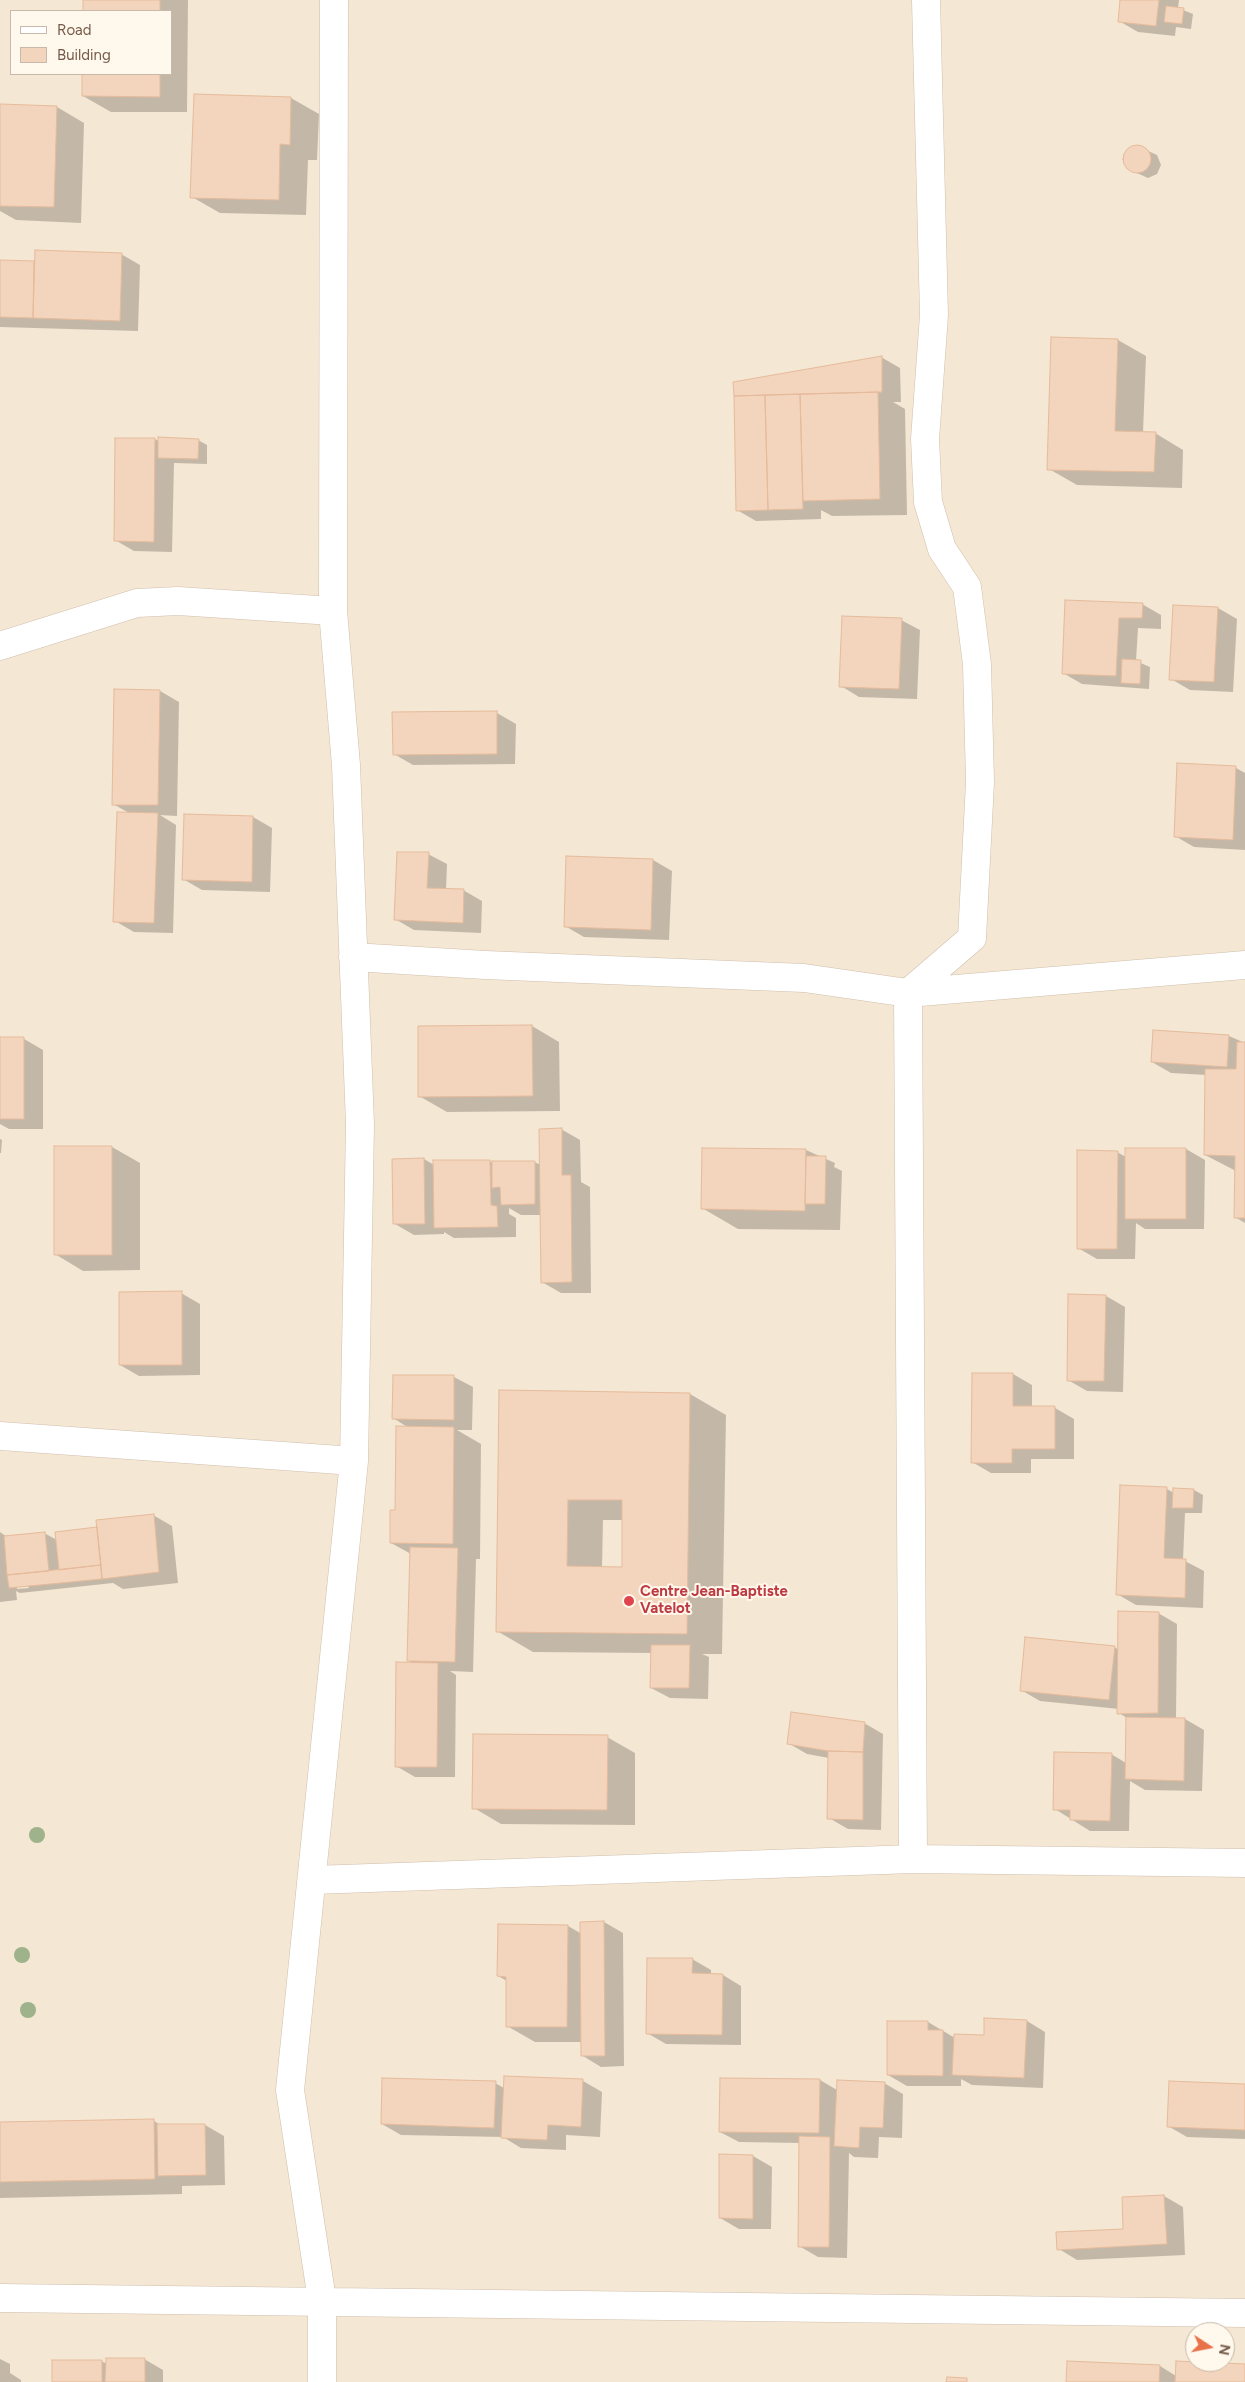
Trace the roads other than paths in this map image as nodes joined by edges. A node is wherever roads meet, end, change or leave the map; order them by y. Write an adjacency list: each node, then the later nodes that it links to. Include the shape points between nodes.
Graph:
1 (334, 0): 3 (street)
2 (926, 0): 7 (street, via 934,315 925,439 928,502 942,549 967,587 977,664 980,782 972,938)
3 (333, 611): 4 (street, via 178,602 137,603); 5 (street, via 346,765)
4 (0, 646)
5 (353, 957): 7 (street, via 804,978); 9 (street, via 360,1124)
6 (1245, 965): 7 (street)
7 (908, 993): 10 (street)
8 (0, 1436): 9 (street)
9 (354, 1461): 12 (street)
10 (913, 1859): 11 (street); 12 (street)
11 (1245, 1863)
12 (313, 1880): 14 (street, via 290,2090)
13 (0, 2298): 14 (street)
14 (322, 2300): 15 (street); 16 (street)
15 (1245, 2313)
16 (322, 2382)

